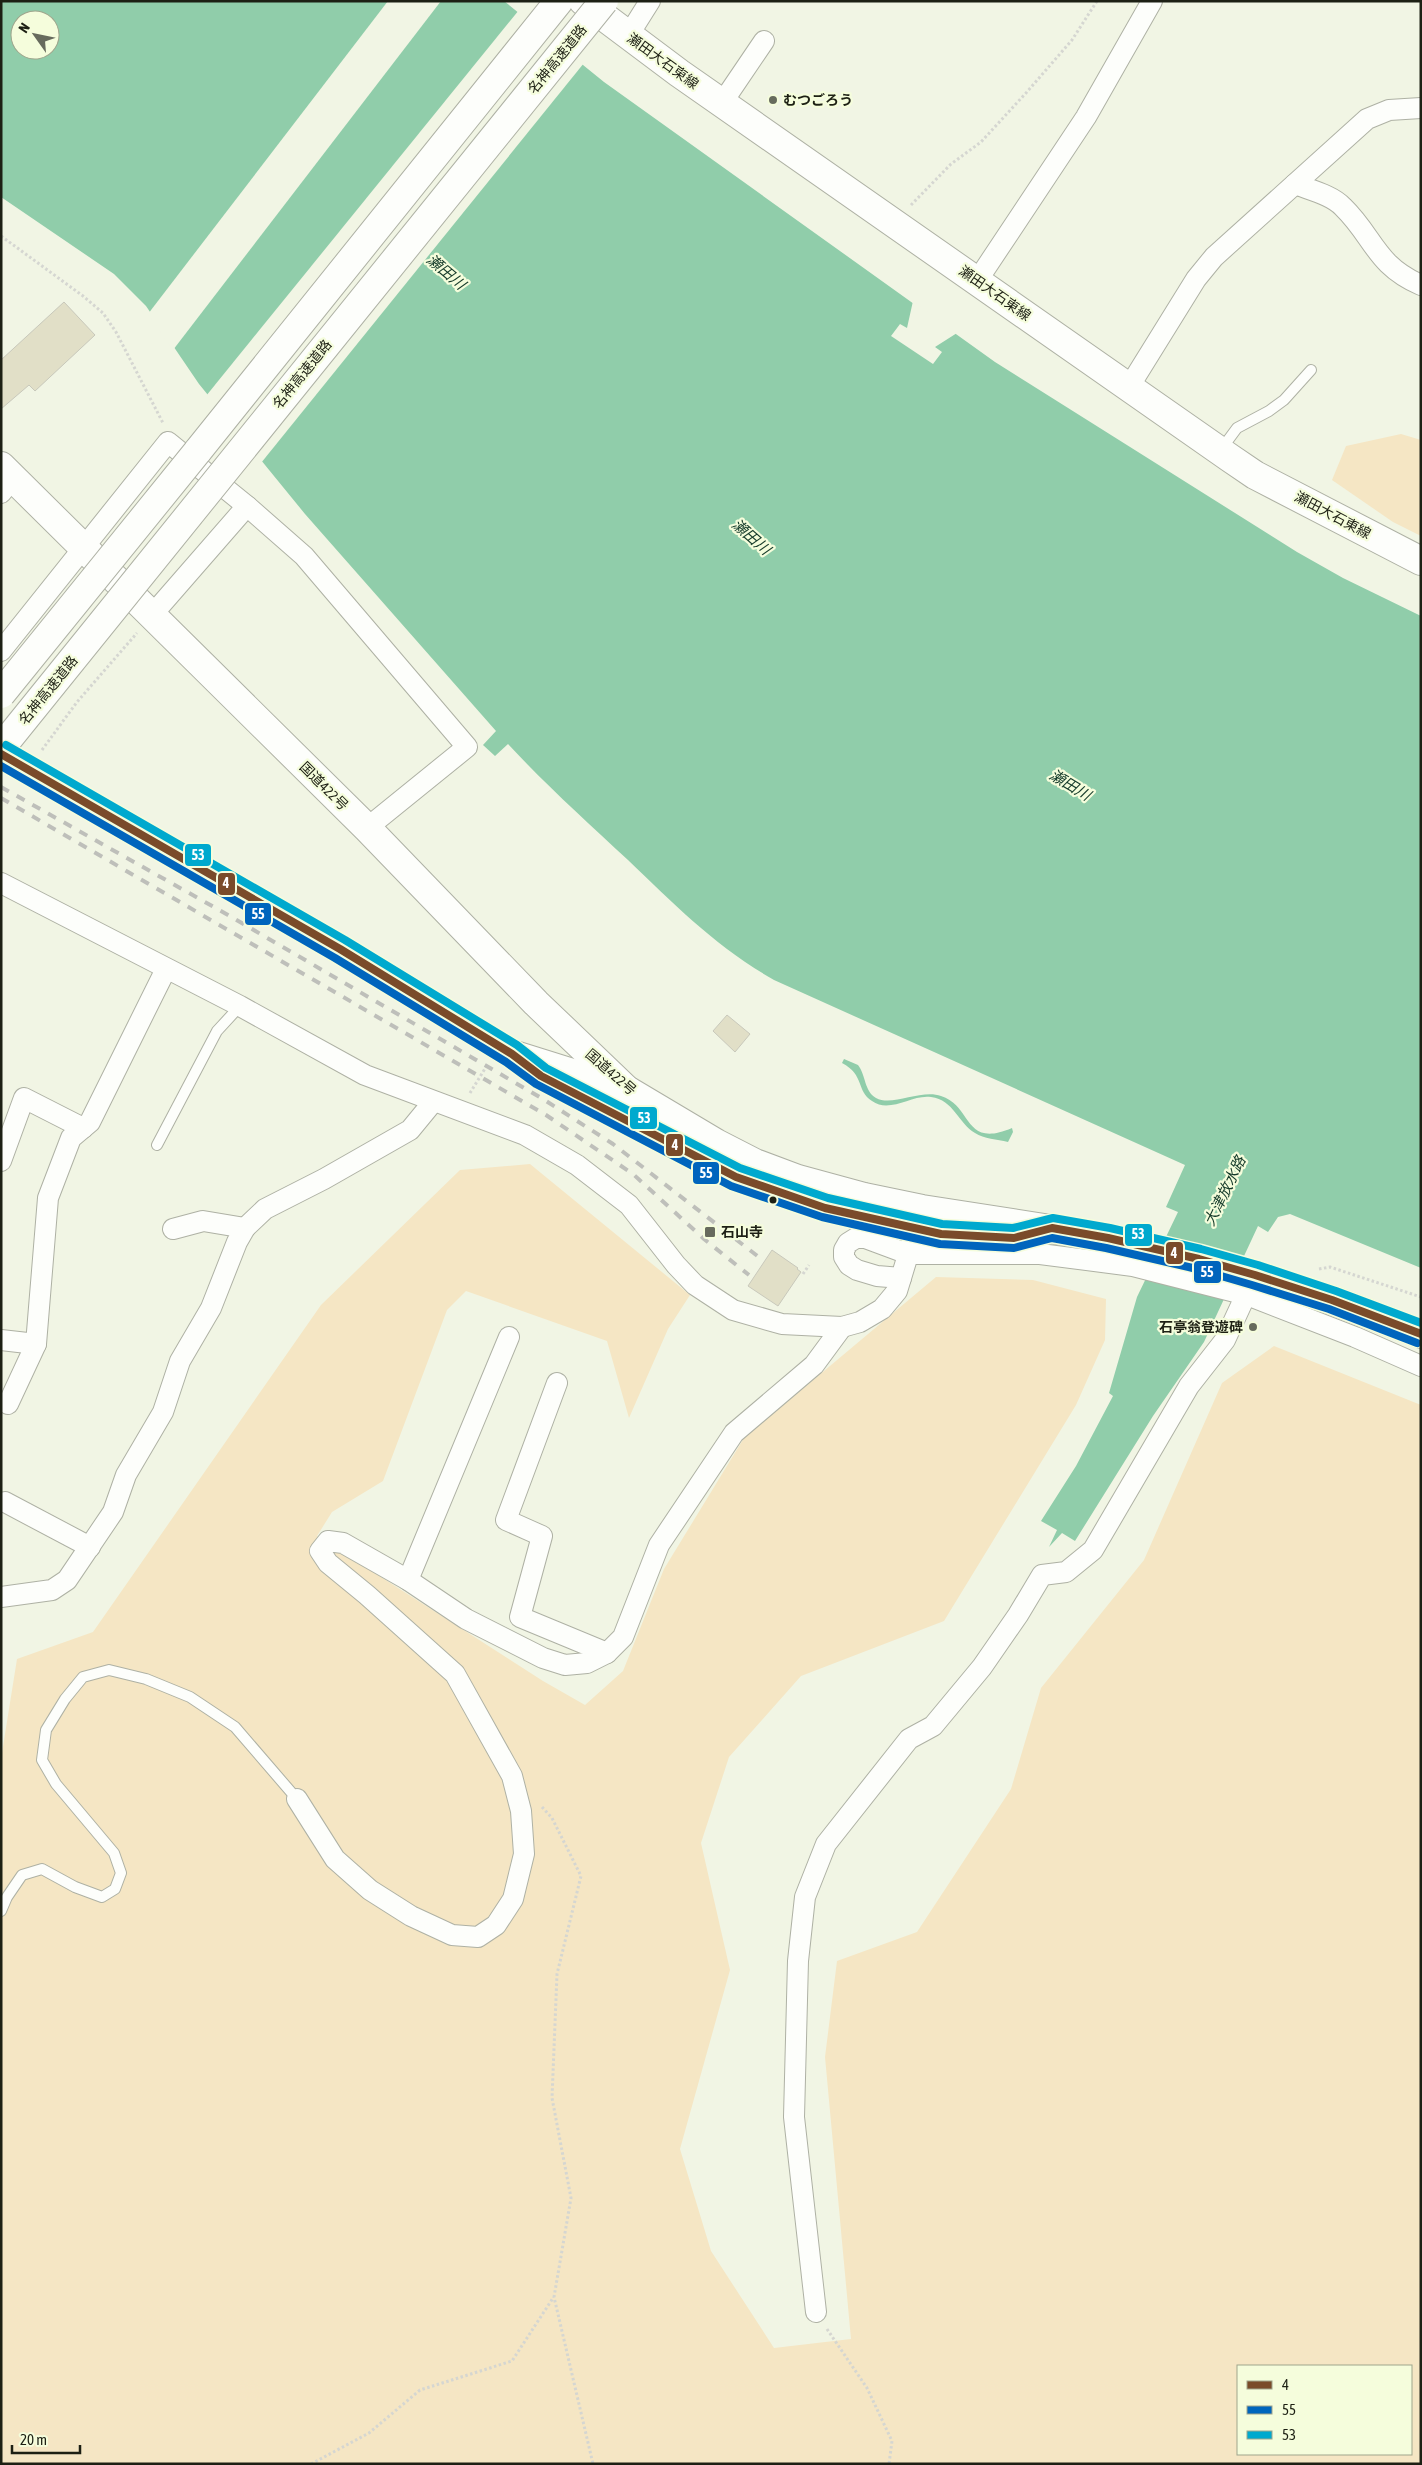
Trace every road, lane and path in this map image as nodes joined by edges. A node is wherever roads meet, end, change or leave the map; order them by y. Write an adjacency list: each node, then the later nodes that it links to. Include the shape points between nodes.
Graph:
1 (559, 1): 26 (main road, bridge)
2 (583, 1): 7 (main road, 瀬田大石東線)
3 (604, 1): 27 (main road, 名神高速道路, bridge)
4 (650, 1): 7 (street)
5 (1097, 1): 12 (path, via 1072,40 1026,93 981,142 951,164 905,211)
6 (1152, 1): 14 (street, via 1086,117)
7 (628, 36): 9 (main road, 瀬田大石東線)
8 (764, 41): 9 (street)
9 (722, 102): 12 (main road, 瀬田大石東線)
10 (1421, 108): 11 (street, via 1389,110 1367,119)
11 (1294, 184): 15 (street, via 1342,205 1378,255 1394,271); 17 (street, via 1196,278)
12 (896, 225): 14 (main road, 瀬田大石東線)
13 (1, 236): 18 (path, via 103,313 166,428)
14 (977, 281): 17 (main road, 瀬田大石東線)
15 (1421, 285)
16 (1311, 370): 19 (lane, via 1284,400 1237,428)
17 (1129, 387): 19 (main road, 瀬田大石東線)
18 (168, 442): 21 (street); 22 (street)
19 (1220, 451): 23 (main road, 瀬田大石東線, via 1255,475)
20 (5, 479): 22 (main road, 国道422号)
21 (247, 506): 24 (street); 30 (street, via 304,556 466,747)
22 (84, 548): 24 (main road, 国道422号); 25 (street)
23 (1421, 561)
24 (152, 615): 29 (path, via 77,702); 30 (main road, 国道422号)
25 (1, 651)
26 (1, 694)
27 (1, 748)
28 (1, 754): 29 (main road)
29 (28, 769): 34 (main road, via 340,949)
30 (367, 828): 35 (main road, 国道422号, via 536,1003)
31 (1, 883): 32 (street)
32 (166, 969): 33 (street); 37 (street, via 90,1122)
33 (240, 1006): 36 (street, via 365,1075); 38 (lane, via 217,1031)
34 (501, 1058): 35 (main road); 36 (path, via 472,1092); 40 (street, via 736,1177 825,1208)
35 (627, 1090): 40 (main road, 国道422号, via 755,1163 864,1197)
36 (442, 1105): 41 (street, via 410,1130 324,1180 265,1209); 50 (street, via 525,1135 577,1165 629,1205 695,1286 733,1310 782,1324)
37 (83, 1128): 39 (street, via 24,1098); 54 (street, via 71,1138 48,1198)
38 (157, 1145)
39 (1, 1161)
40 (919, 1219): 43 (street); 47 (main road, 国道422号, via 1052,1228 1156,1249)
41 (245, 1228): 42 (street, via 203,1221); 59 (street, via 236,1242 211,1308 180,1361 163,1412 126,1475 114,1512)
42 (173, 1229)
43 (908, 1254): 46 (street); 46 (street, via 865,1238 856,1238 844,1250 848,1265 856,1270); 47 (street, via 1049,1255)
44 (809, 1265): 45 (path)
45 (803, 1274)
46 (901, 1278): 50 (street, via 897,1291 882,1308 860,1322)
47 (1249, 1281): 48 (main road, 国道422号); 55 (street, via 1355,1337); 67 (street, via 1225,1340 1189,1386 1093,1550 1066,1572 1042,1575 982,1667 933,1726 909,1739 826,1844 805,1897 798,1962 794,2117)
48 (1299, 1289): 49 (path, via 1311,1270 1330,1267); 51 (main road, 国道422号)
49 (1421, 1297)
50 (842, 1327): 62 (street, via 814,1364 734,1433 659,1545 623,1637)
51 (1421, 1334)
52 (510, 1337): 60 (street)
53 (1, 1340): 54 (street)
54 (36, 1344): 57 (street)
55 (1421, 1366)
56 (557, 1383): 62 (street, via 506,1520 542,1536 520,1617)
57 (8, 1404)
58 (5, 1502): 59 (street)
59 (90, 1547): 61 (street, via 68,1580 52,1590)
60 (408, 1580): 62 (street, via 466,1619 543,1658 565,1665 587,1663); 63 (street, via 343,1543 328,1541 320,1551 328,1563 455,1674 512,1776 521,1812 524,1854 513,1899 496,1925 478,1937 452,1935 410,1916 370,1890 335,1859)
61 (1, 1597)
62 (607, 1653)
63 (297, 1799): 65 (lane, via 236,1727 190,1697 146,1679 108,1670 83,1678 46,1730 42,1760 56,1784 114,1853 121,1873 115,1889 102,1897 42,1869 22,1875)
64 (539, 1804): 66 (path, via 552,1818 582,1876 557,1974 552,2098 571,2198)
65 (1, 1911)
66 (554, 2297): 68 (path, via 512,2361 420,2390 369,2433); 69 (path)
67 (816, 2312): 70 (path, via 867,2388 892,2441)
68 (311, 2464)
69 (593, 2464)
70 (889, 2464)

